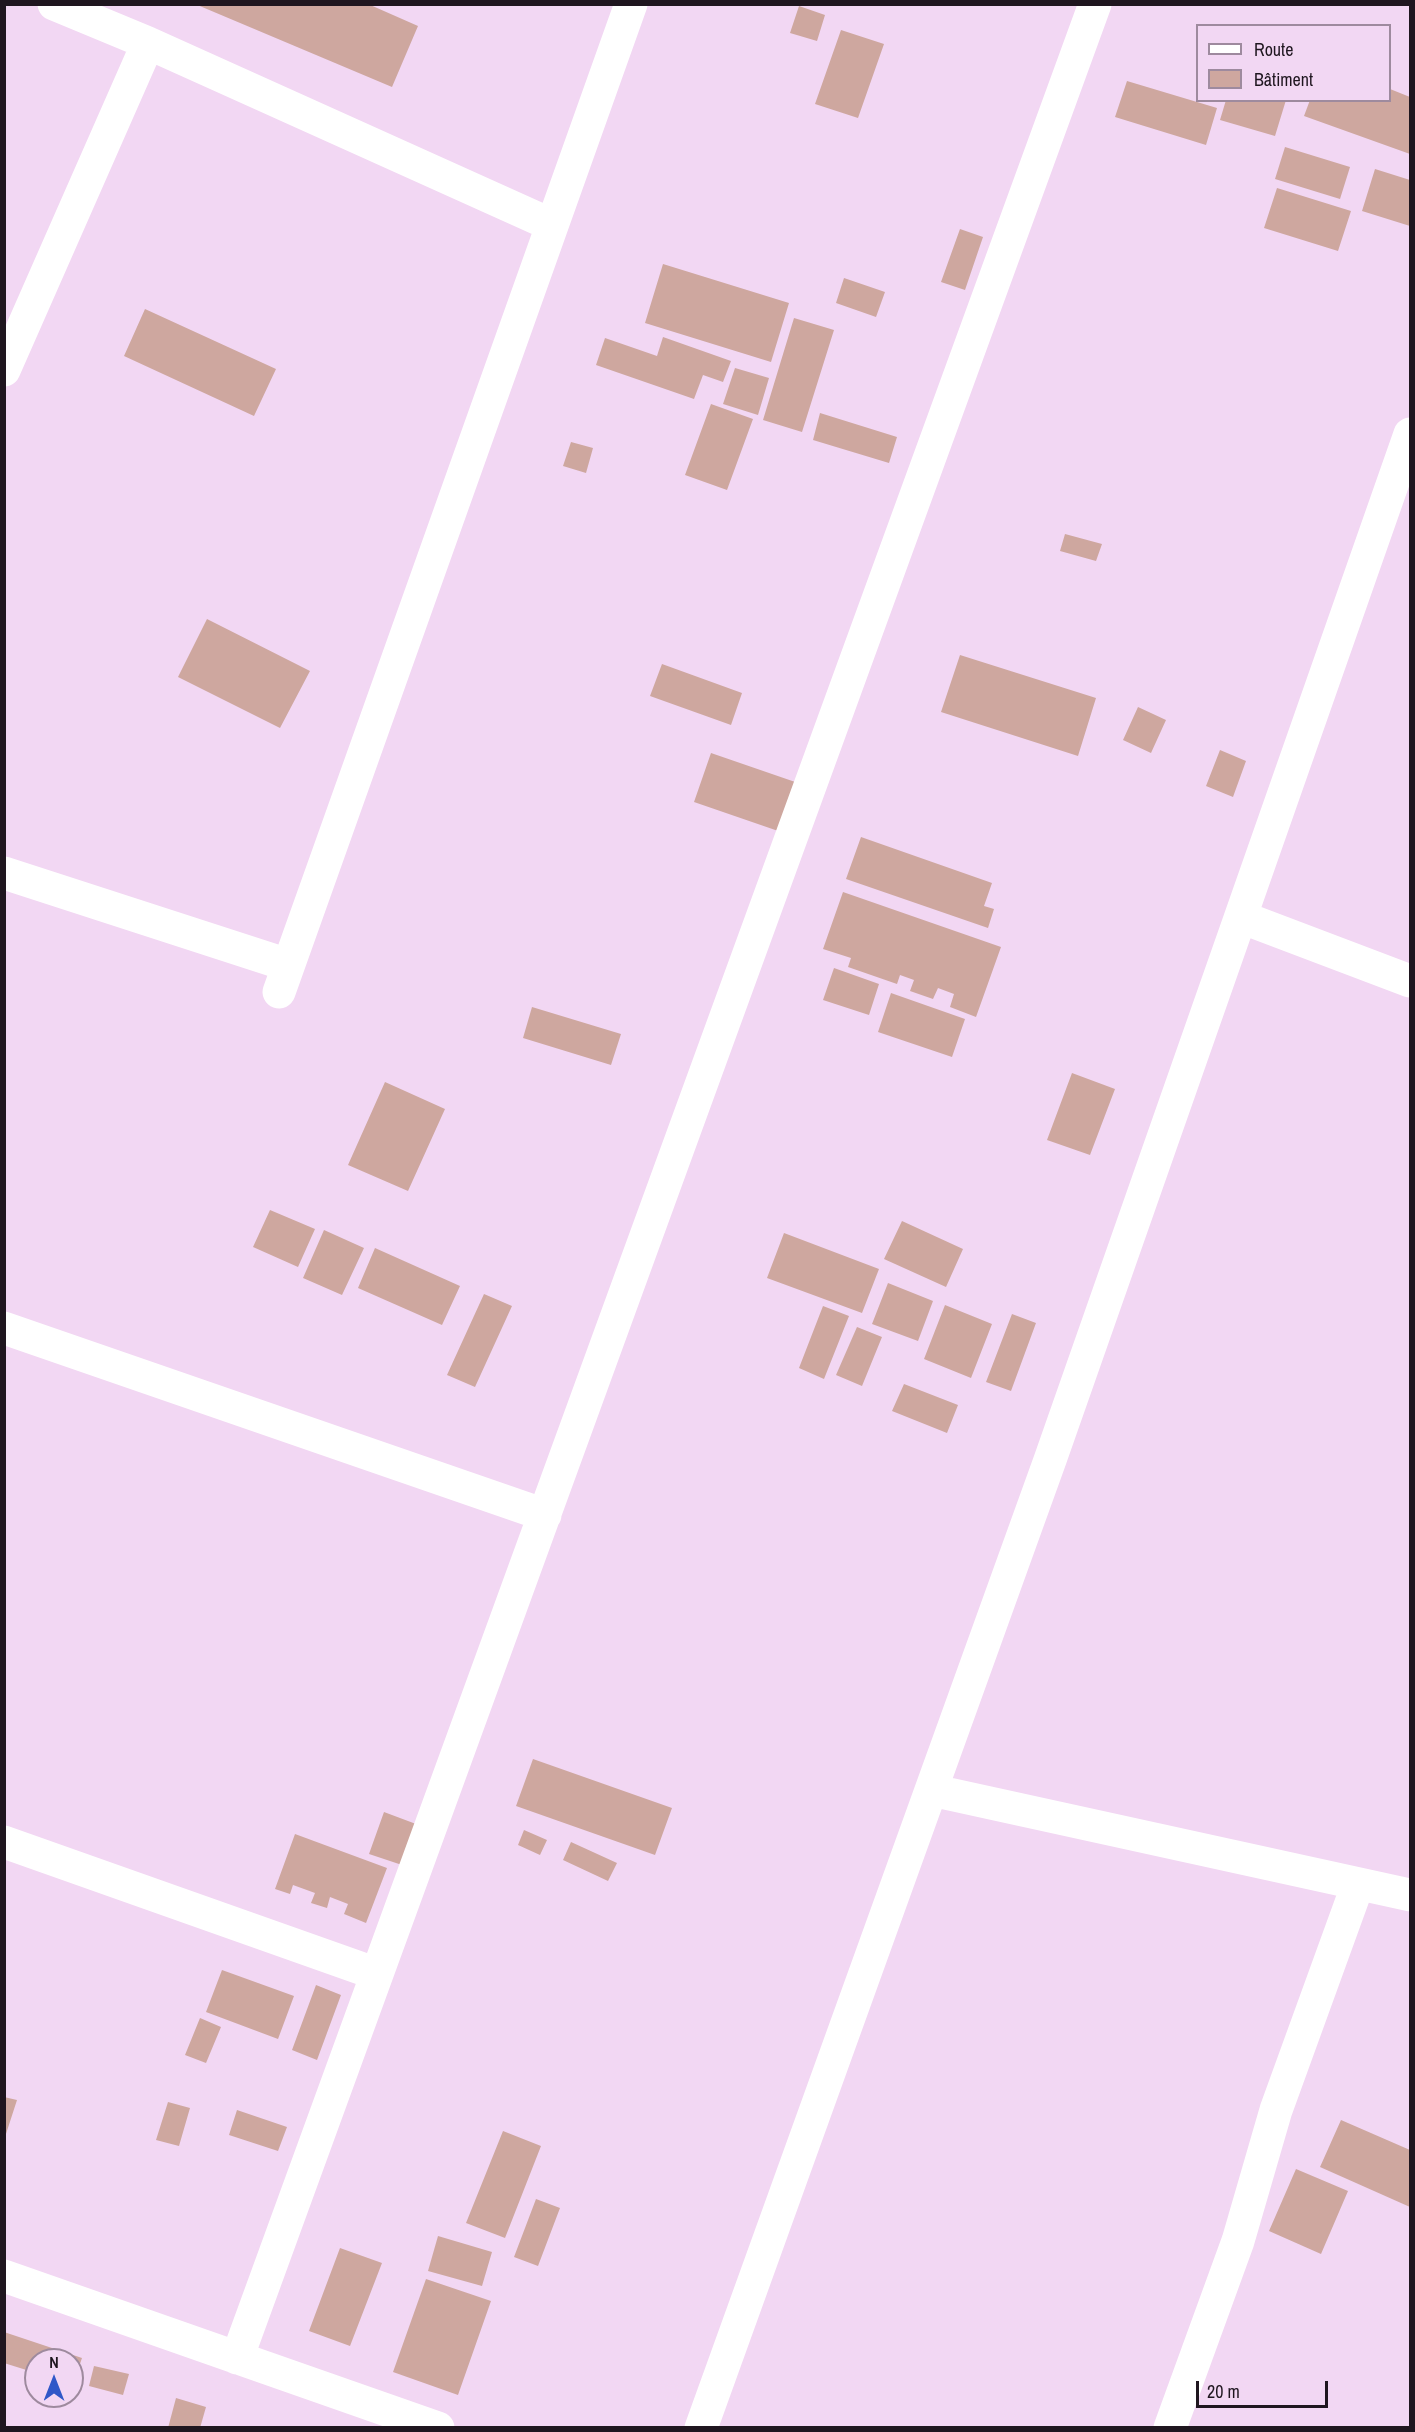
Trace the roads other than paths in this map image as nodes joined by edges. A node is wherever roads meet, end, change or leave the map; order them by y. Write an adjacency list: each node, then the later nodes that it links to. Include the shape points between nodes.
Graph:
1 (54, 4): 4 (street)
2 (631, 4): 5 (street)
3 (1095, 4): 12 (street)
4 (148, 43): 5 (street); 6 (street)
5 (552, 225): 8 (street, via 284,979)
6 (4, 370)
7 (1410, 434): 9 (street)
8 (4, 873)
9 (1241, 917): 10 (street); 13 (street)
10 (1410, 981)
11 (4, 1328): 12 (street)
12 (544, 1515): 17 (street)
13 (931, 1790): 15 (street); 21 (street)
14 (4, 1842): 17 (street)
15 (1358, 1884): 16 (street); 22 (street, via 1276,2110 1238,2241)
16 (1410, 1895)
17 (377, 1974): 19 (street)
18 (4, 2276): 19 (street)
19 (237, 2358): 20 (street)
20 (438, 2427)
21 (701, 2427)
22 (1170, 2427)

